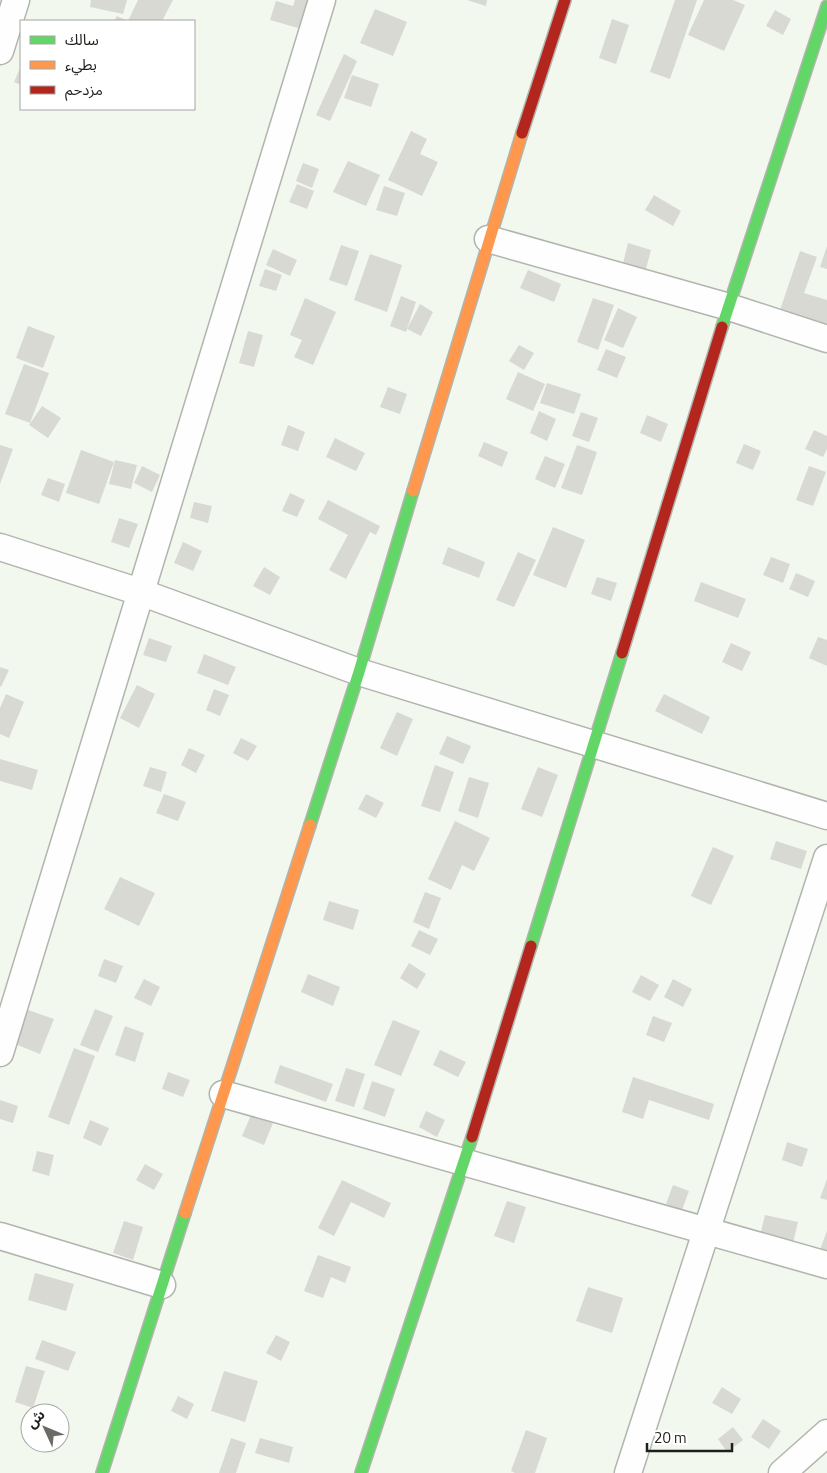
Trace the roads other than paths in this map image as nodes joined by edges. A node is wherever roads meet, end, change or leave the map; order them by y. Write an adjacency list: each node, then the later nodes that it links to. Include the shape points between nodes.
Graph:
1 (16, 0): 5 (street)
2 (322, 0): 10 (street)
3 (565, 0): 6 (street)
4 (827, 6): 7 (street)
5 (0, 51)
6 (488, 239): 7 (street); 11 (street)
7 (729, 307): 8 (street); 12 (street)
8 (827, 339)
9 (0, 547): 10 (street)
10 (140, 592): 11 (street); 15 (street)
11 (359, 672): 12 (street); 17 (street)
12 (594, 745): 13 (street); 18 (street)
13 (827, 816)
14 (827, 858): 19 (street)
15 (4, 1026): 16 (street)
16 (0, 1053)
17 (223, 1094): 18 (street); 22 (street)
18 (464, 1162): 19 (street); 25 (street)
19 (706, 1231): 21 (street); 26 (street)
20 (0, 1236): 22 (street)
21 (827, 1265)
22 (162, 1285): 24 (street)
23 (827, 1433): 27 (street)
24 (102, 1473)
25 (361, 1473)
26 (628, 1473)
27 (782, 1473)

